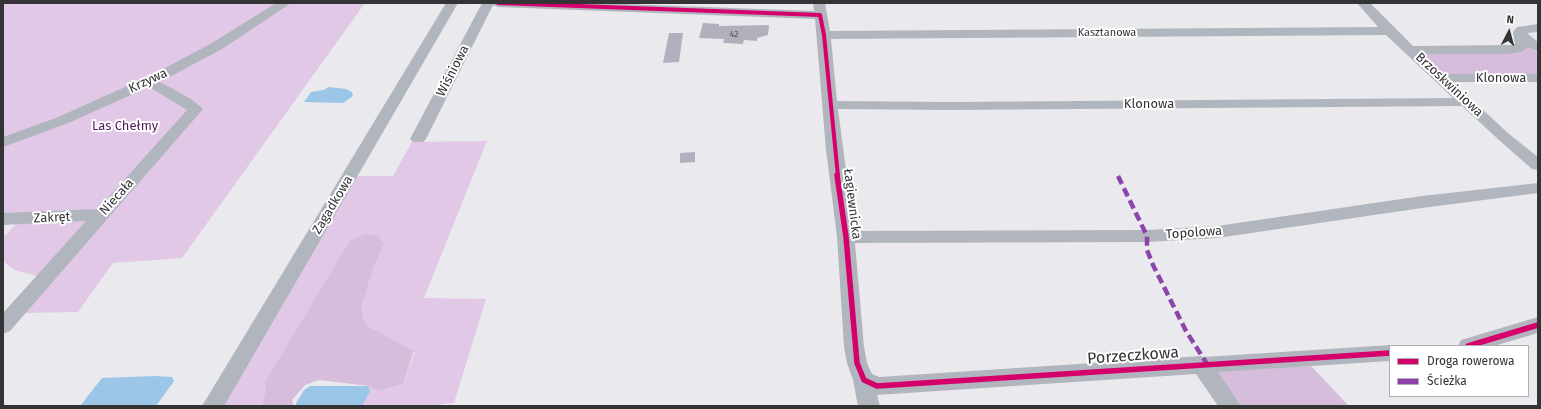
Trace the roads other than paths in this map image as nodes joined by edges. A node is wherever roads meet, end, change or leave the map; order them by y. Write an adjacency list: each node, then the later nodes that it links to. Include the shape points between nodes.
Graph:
1 (285, 3): 17 (street, Krzywa, via 217,46)
2 (452, 3): 33 (street, Zagadkowa)
3 (488, 3): 20 (street, Wiśniowa)
4 (498, 3): 6 (street)
5 (1363, 3): 10 (street, Brzoskwiniowa)
6 (546, 4): 7 (street)
7 (659, 6): 8 (street)
8 (820, 9): 11 (street, Łagiewnicka)
9 (1538, 28): 12 (street, via 1522,30)
10 (1390, 31): 11 (street, Kasztanowa); 14 (street, Brzoskwiniowa)
11 (824, 35): 19 (street, Łagiewnicka)
12 (1522, 36): 13 (street); 14 (street, via 1522,45 1516,49)
13 (1538, 48)
14 (1410, 50): 15 (street, Brzoskwiniowa)
15 (1441, 78): 16 (street, Klonowa); 18 (street, Brzoskwiniowa)
16 (1538, 78)
17 (149, 81): 21 (street, Krzywa, via 61,121); 24 (street, Niecała, via 196,109)
18 (1467, 102): 19 (street, Klonowa); 22 (street, Brzoskwiniowa)
19 (831, 105): 26 (street, Łagiewnicka, via 834,150)
20 (418, 139)
21 (3, 142)
22 (1538, 165)
23 (1538, 188): 26 (street, Topolowa, via 1211,233 1147,236)
24 (102, 214): 25 (street, Zakręt); 28 (street, Niecała)
25 (3, 219)
26 (846, 237): 32 (street, Łagiewnicka, via 854,347 858,368)
27 (1538, 325): 29 (street)
28 (3, 326)
29 (1471, 345)
30 (1389, 353): 31 (street, Porzeczkowa)
31 (1201, 364): 32 (street, Porzeczkowa); 35 (street)
32 (870, 383): 34 (street, Łagiewnicka)
33 (213, 406)
34 (869, 406)
35 (1230, 406)

